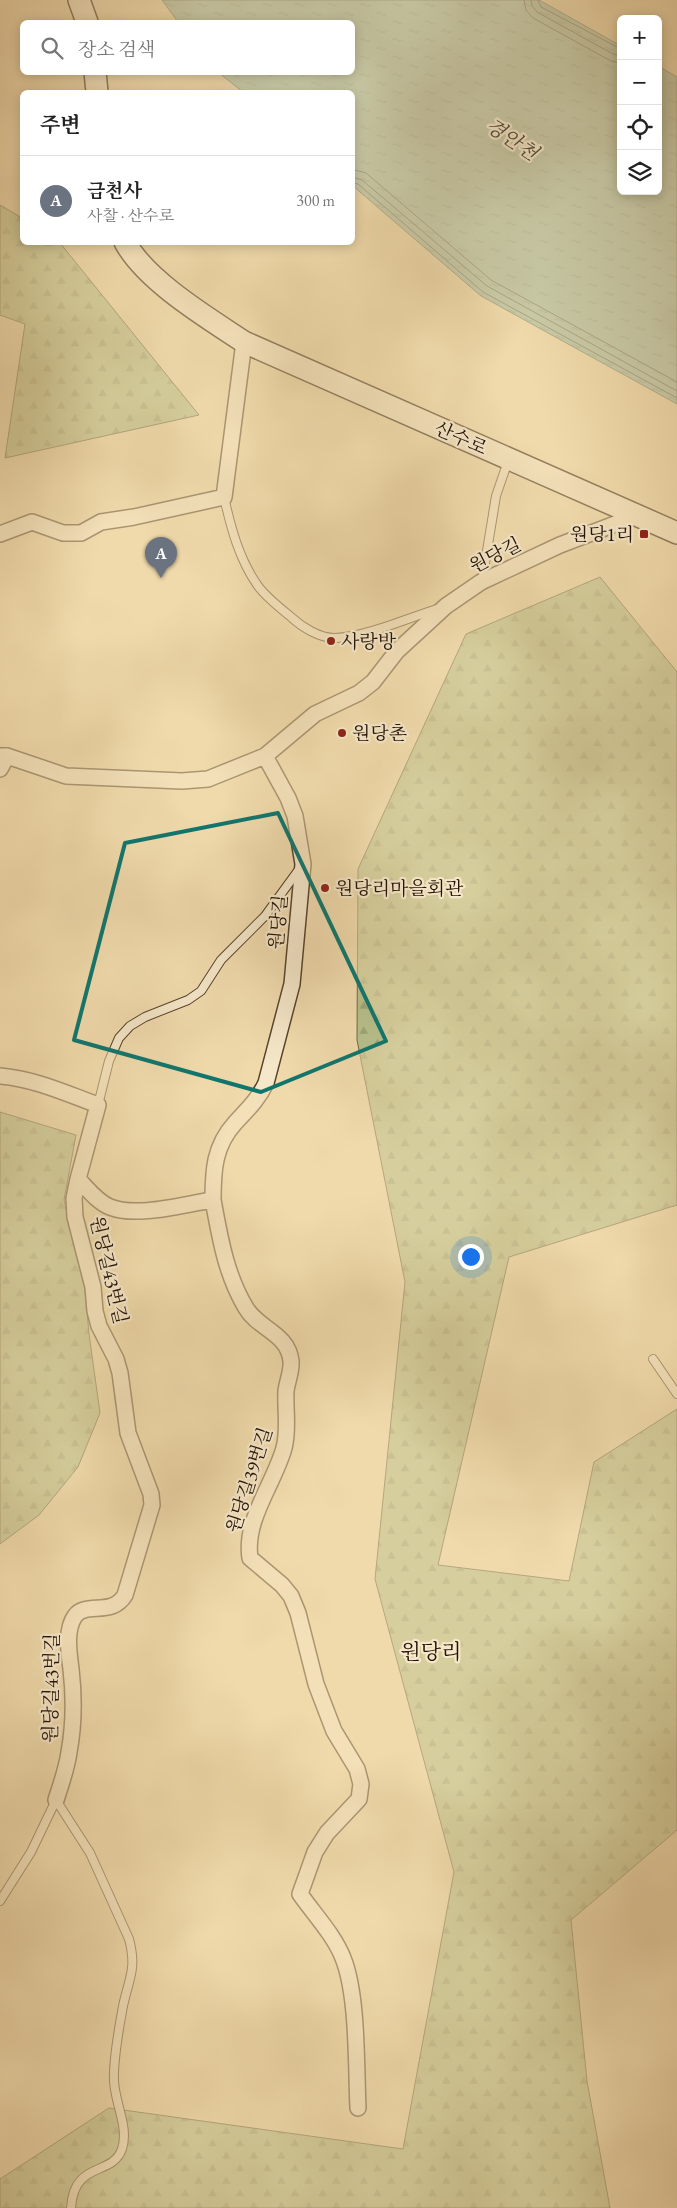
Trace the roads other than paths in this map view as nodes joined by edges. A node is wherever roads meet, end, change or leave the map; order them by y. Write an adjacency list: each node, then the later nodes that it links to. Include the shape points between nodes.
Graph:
1 (79, 0): 2 (main road)
2 (87, 20)
3 (95, 75): 4 (main road)
4 (97, 90)
5 (126, 245): 6 (main road, 산수로, via 132,256 181,300)
6 (244, 342): 7 (main road, 산수로); 8 (street)
7 (509, 459): 9 (main road, 산수로); 12 (lane, via 496,496)
8 (224, 497): 11 (street, via 101,522 81,533 63,533 32,522); 13 (lane, via 232,532 258,586 298,623 315,633 333,638 358,634)
9 (636, 516): 10 (main road, 산수로); 12 (street, 원당길, via 560,544)
10 (677, 533)
11 (0, 534)
12 (482, 582): 13 (street, 원당길)
13 (446, 606): 14 (street, 원당길, via 397,651 373,682 359,693 315,714)
14 (265, 756): 15 (street, via 208,779 182,781 66,776); 16 (street, 원당길, via 295,816)
15 (2, 760)
16 (303, 864): 18 (lane, via 265,916 222,960 201,991 188,1000 145,1017 119,1038); 20 (street, 원당길, via 292,984 272,1064 260,1097 223,1139 216,1154)
17 (0, 1076): 18 (street, via 43,1084)
18 (98, 1105): 19 (street)
19 (78, 1179): 20 (street, via 109,1207 133,1212); 23 (street, 원당길43번길, via 75,1217 93,1287 98,1326 116,1359 128,1434 151,1494 152,1505 125,1595 111,1607 83,1611 71,1626 69,1652 73,1705 70,1752)
20 (213, 1200): 25 (street, 원당길39번길, via 220,1238 237,1293 247,1311 279,1336 288,1349 291,1362 286,1391 288,1429 284,1448 252,1529 248,1548 250,1558 291,1596 316,1684 334,1732 357,1769 361,1784 359,1799 327,1833 315,1852 300,1894 332,1938 343,1958 349,1980)
21 (653, 1359): 22 (lane)
22 (677, 1394)
23 (56, 1800): 24 (lane, via 32,1852); 26 (lane, via 90,1853 133,1954 133,1973 119,2027 114,2081 124,2134 122,2148 118,2158 82,2178 74,2192)
24 (0, 1901)
25 (358, 2108)
26 (71, 2208)

